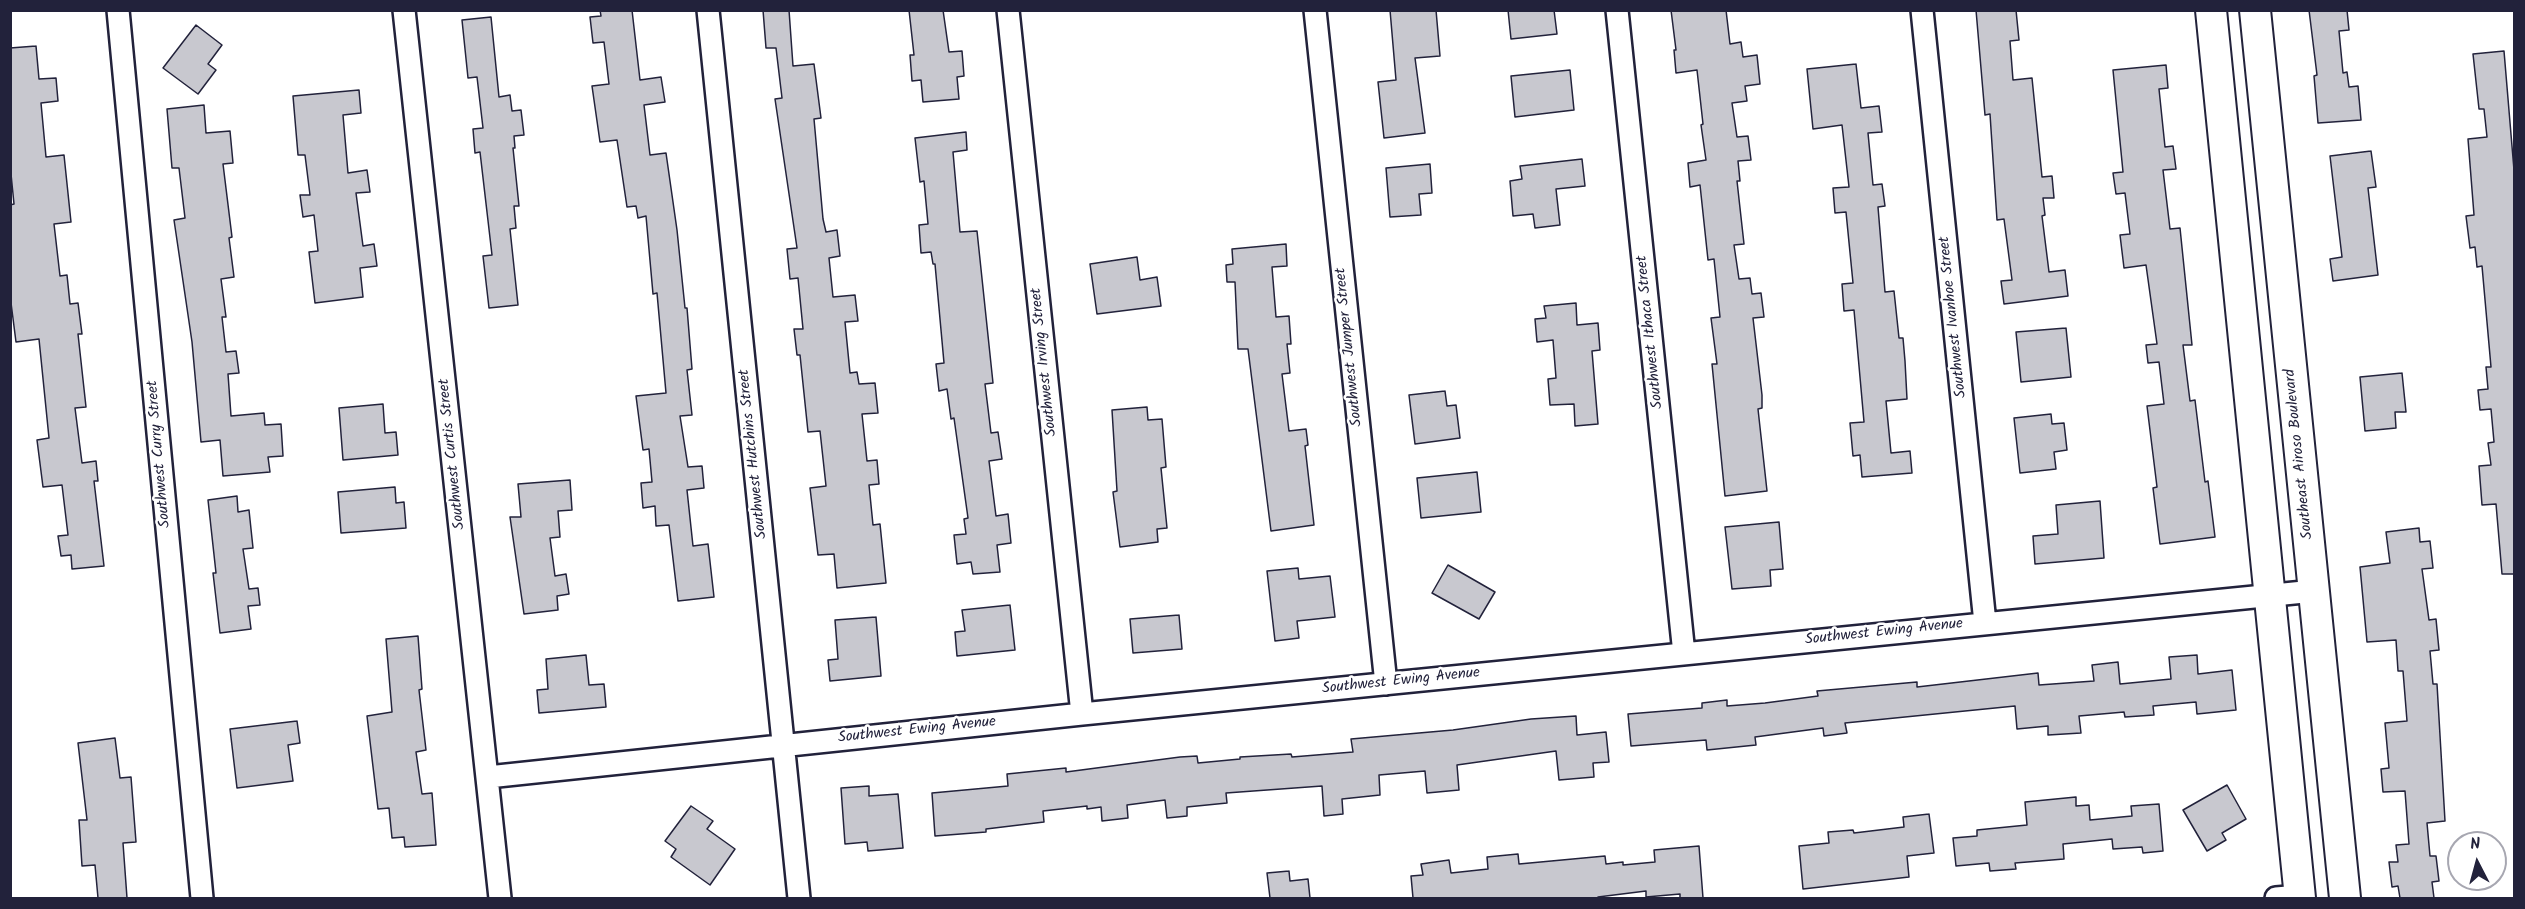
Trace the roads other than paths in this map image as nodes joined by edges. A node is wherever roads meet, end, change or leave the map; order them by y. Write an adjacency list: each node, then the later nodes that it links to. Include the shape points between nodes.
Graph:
1 (118, 10): 18 (street, Southwest Curry Street)
2 (404, 10): 17 (street, Southwest Curtis Street)
3 (708, 10): 16 (street, Southwest Hutchins Street)
4 (1008, 10): 15 (street, Southwest Irving Street)
5 (1315, 10): 14 (street, Southwest Jumper Street)
6 (1617, 10): 13 (street, Southwest Ithaca Street)
7 (1922, 10): 12 (street, Southwest Ivanhoe Street)
8 (2211, 10): 11 (main road)
9 (2255, 10): 10 (main road, Southeast Airoso Boulevard)
10 (2314, 591): 11 (street, Southwest Ewing Avenue); 22 (main road, Southeast Airoso Boulevard)
11 (2271, 595): 12 (street, Southwest Ewing Avenue); 21 (main road)
12 (1985, 622): 13 (street, Southwest Ewing Avenue)
13 (1684, 654): 14 (street, Southwest Ewing Avenue)
14 (1386, 684): 15 (street, Southwest Ewing Avenue)
15 (1082, 714): 16 (street, Southwest Ewing Avenue)
16 (784, 745): 17 (street, Southwest Ewing Avenue); 20 (street, Southwest Hutchins Street)
17 (488, 777): 19 (street, Southwest Curtis Street)
18 (202, 898)
19 (500, 898)
20 (799, 898)
21 (2292, 898)
22 (2345, 898)

